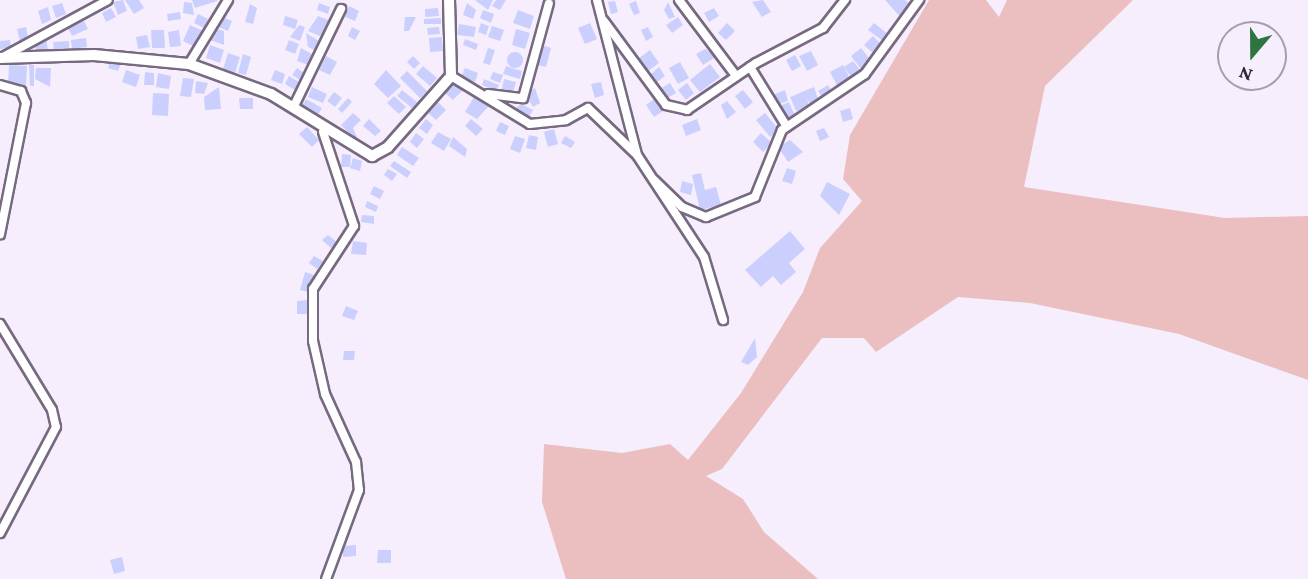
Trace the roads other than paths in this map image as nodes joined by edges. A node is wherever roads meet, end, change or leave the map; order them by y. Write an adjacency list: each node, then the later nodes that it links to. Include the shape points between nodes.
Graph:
1 (108, 0): 11 (street)
2 (228, 0): 12 (street)
3 (449, 0): 14 (street)
4 (597, 0): 10 (street)
5 (679, 0): 15 (street)
6 (845, 0): 13 (street, via 823,28)
7 (919, 0): 19 (street, via 865,74)
8 (549, 3): 17 (street, via 521,101)
9 (341, 9): 18 (street)
10 (601, 17): 15 (street, via 653,92 675,110 698,106); 21 (street)
11 (1, 58): 12 (street, via 94,55)
12 (189, 64): 18 (street)
13 (750, 66): 15 (street); 19 (street)
14 (451, 76): 17 (street); 20 (street, via 386,150 365,155)
15 (736, 76)
16 (0, 85): 23 (street, via 22,91 26,103)
17 (485, 93): 21 (street, via 515,118 535,125 566,120 588,108)
18 (294, 106): 20 (street)
19 (787, 127): 22 (street, via 761,192 716,215 682,207)
20 (323, 131): 27 (street, via 354,226 313,289 313,341 325,394 356,462 359,490)
21 (638, 155): 22 (street)
22 (654, 180): 24 (street, via 704,257)
23 (0, 234)
24 (723, 320)
25 (0, 324): 26 (street, via 52,410 56,427)
26 (0, 533)
27 (326, 579)

